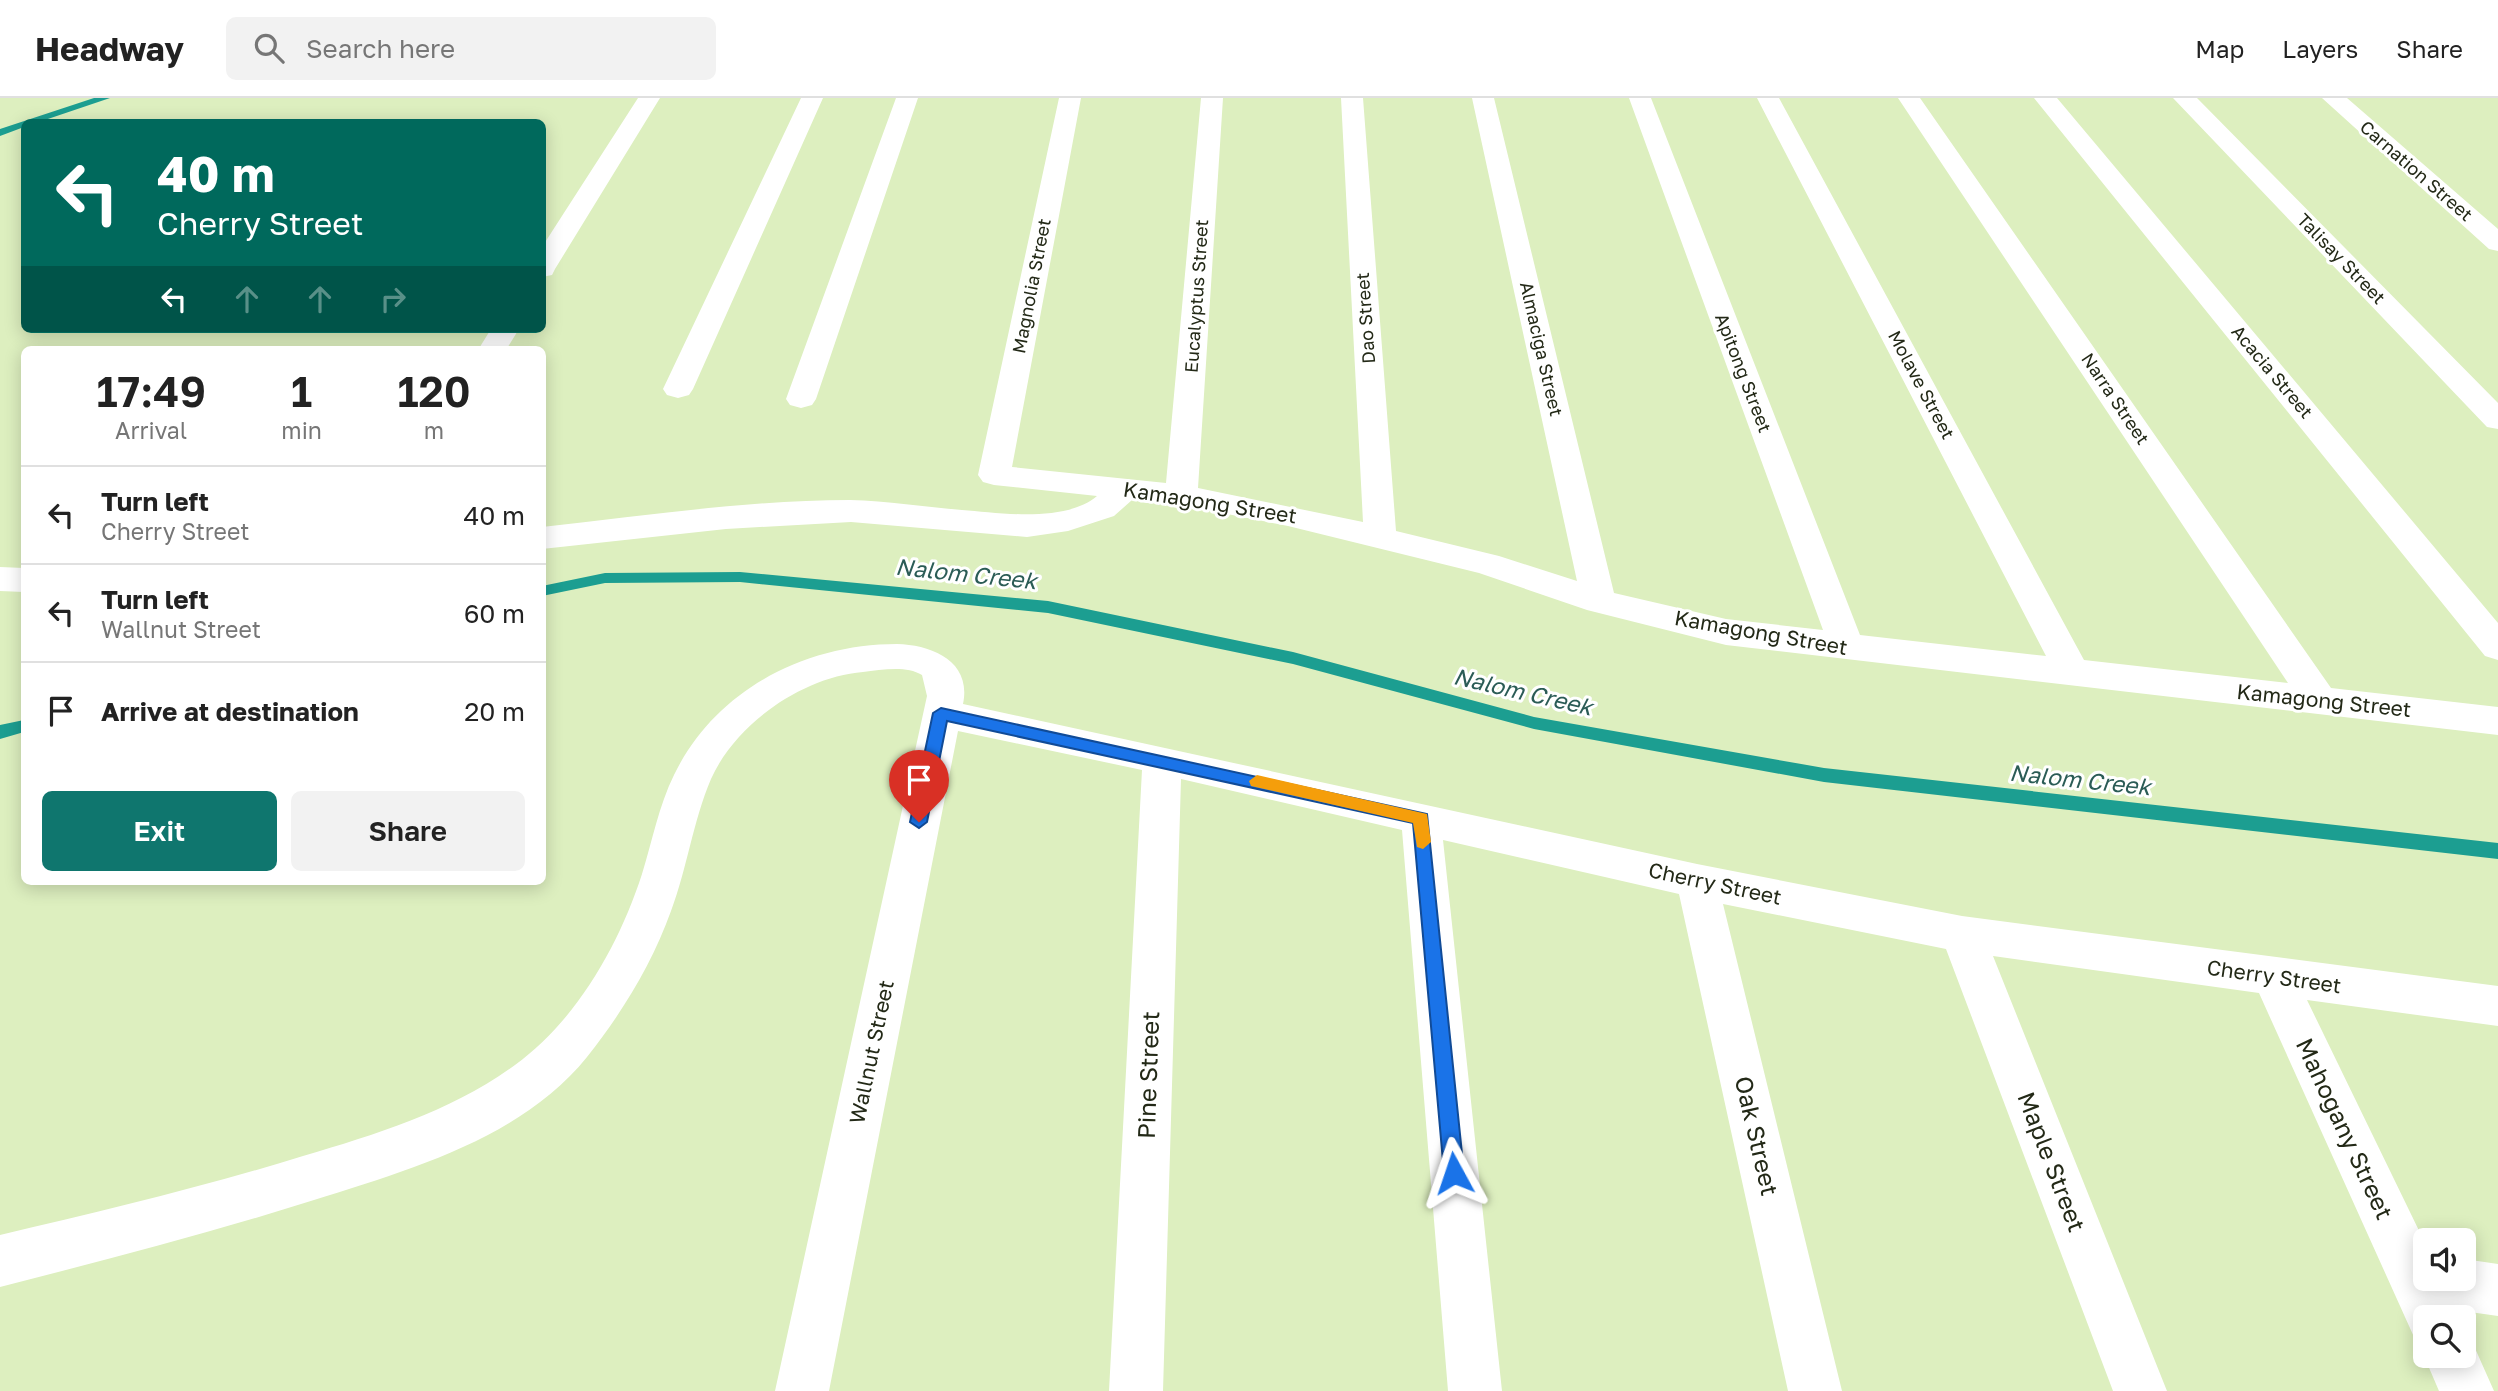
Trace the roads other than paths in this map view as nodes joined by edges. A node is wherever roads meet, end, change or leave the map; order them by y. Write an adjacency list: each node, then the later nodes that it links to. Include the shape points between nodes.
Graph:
1 (649, 98): 15 (street)
2 (812, 98): 16 (street)
3 (907, 98): 17 (street)
4 (1070, 98): 19 (street, Magnolia Street)
5 (1212, 98): 21 (street, Eucalyptus Street)
6 (1352, 98): 22 (street, Dao Street)
7 (1483, 98): 26 (street, Almaciga Street)
8 (1640, 98): 28 (street, Apitong Street)
9 (1768, 98): 29 (street, Molave Street)
10 (1909, 98): 30 (street, Narra Street)
11 (2045, 98): 27 (street, Acacia Street)
12 (2185, 98): 18 (street, Talisay Street)
13 (2333, 98): 14 (street, Carnation Street)
14 (2498, 243)
15 (546, 263)
16 (678, 389)
17 (801, 400)
18 (2498, 420)
19 (995, 475): 20 (street, Kamagong Street)
20 (1125, 489): 21 (street, Kamagong Street); 23 (street, via 1102,509 1027,526 850,511 726,518)
21 (1181, 495): 22 (street, Kamagong Street)
22 (1380, 537): 26 (street, Kamagong Street, via 1487,564)
23 (546, 538)
24 (0, 579): 25 (street)
25 (21, 580)
26 (1599, 601): 28 (street, Kamagong Street, via 1726,632)
27 (2498, 647)
28 (1847, 648): 29 (street, Kamagong Street)
29 (2073, 673): 30 (street, Kamagong Street)
30 (2320, 701): 32 (street, Kamagong Street)
31 (941, 713): 33 (street, Cherry Street); 39 (street, Wallnut Street, via 946,678 936,665 919,658 843,662 753,699 728,723 695,771 649,915 597,1013 537,1076 489,1110 419,1144); 43 (street, Wallnut Street)
32 (2498, 721)
33 (1162, 760): 34 (street, Cherry Street); 44 (street, Pine Street)
34 (1421, 819): 35 (street, Cherry Street); 45 (street)
35 (1697, 881): 36 (street, Cherry Street); 46 (street, Oak Street)
36 (1962, 934): 37 (street, Cherry Street); 47 (street, Maple Street)
37 (2274, 977): 38 (street, Cherry Street); 41 (street, Mahogany Street)
38 (2498, 1006)
39 (11, 1265)
40 (2498, 1290): 41 (street)
41 (2424, 1298)
42 (2456, 1368): 48 (street)
43 (803, 1391)
44 (1136, 1391)
45 (1475, 1391)
46 (1815, 1391)
47 (2140, 1391)
48 (2467, 1391)

